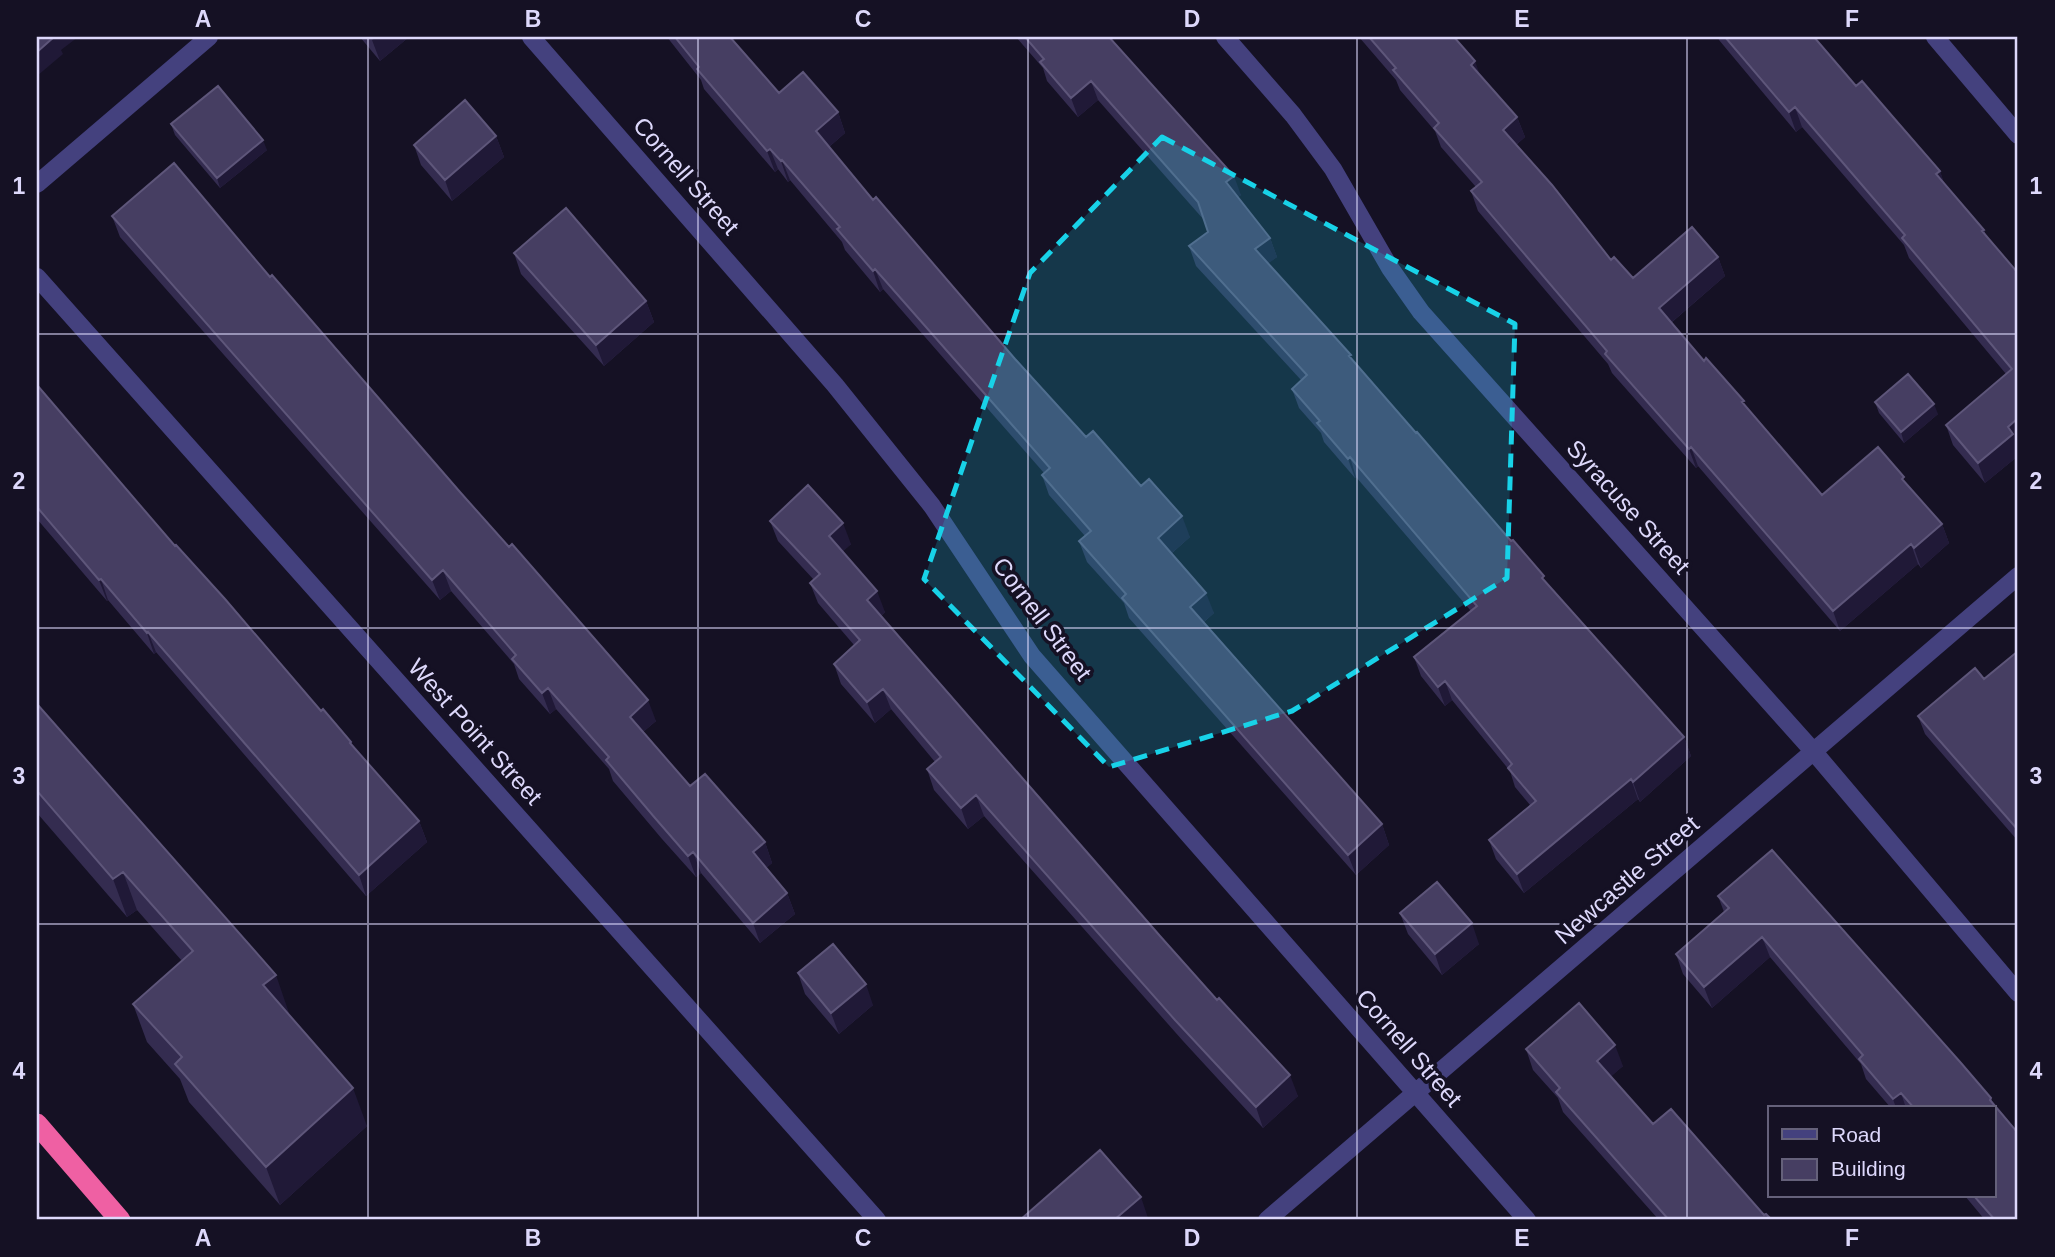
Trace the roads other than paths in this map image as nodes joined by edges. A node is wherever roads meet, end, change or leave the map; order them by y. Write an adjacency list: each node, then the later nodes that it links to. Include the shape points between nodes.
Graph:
1 (209, 37): 6 (street)
2 (531, 37): 11 (street, Cornell Street, via 835,386 932,506 1032,656)
3 (1224, 37): 9 (street, Syracuse Street, via 1333,169 1420,312)
4 (1936, 37): 5 (street)
5 (2018, 135)
6 (37, 184)
7 (37, 276): 14 (street, West Point Street)
8 (2018, 576): 9 (street, Newcastle Street)
9 (1814, 752): 10 (street, Syracuse Street); 11 (street, Newcastle Street)
10 (2018, 993)
11 (1416, 1093): 15 (street, Newcastle Street); 16 (street, Cornell Street)
12 (37, 1124): 13 (highway)
13 (120, 1220)
14 (877, 1220)
15 (1267, 1220)
16 (1527, 1220)

